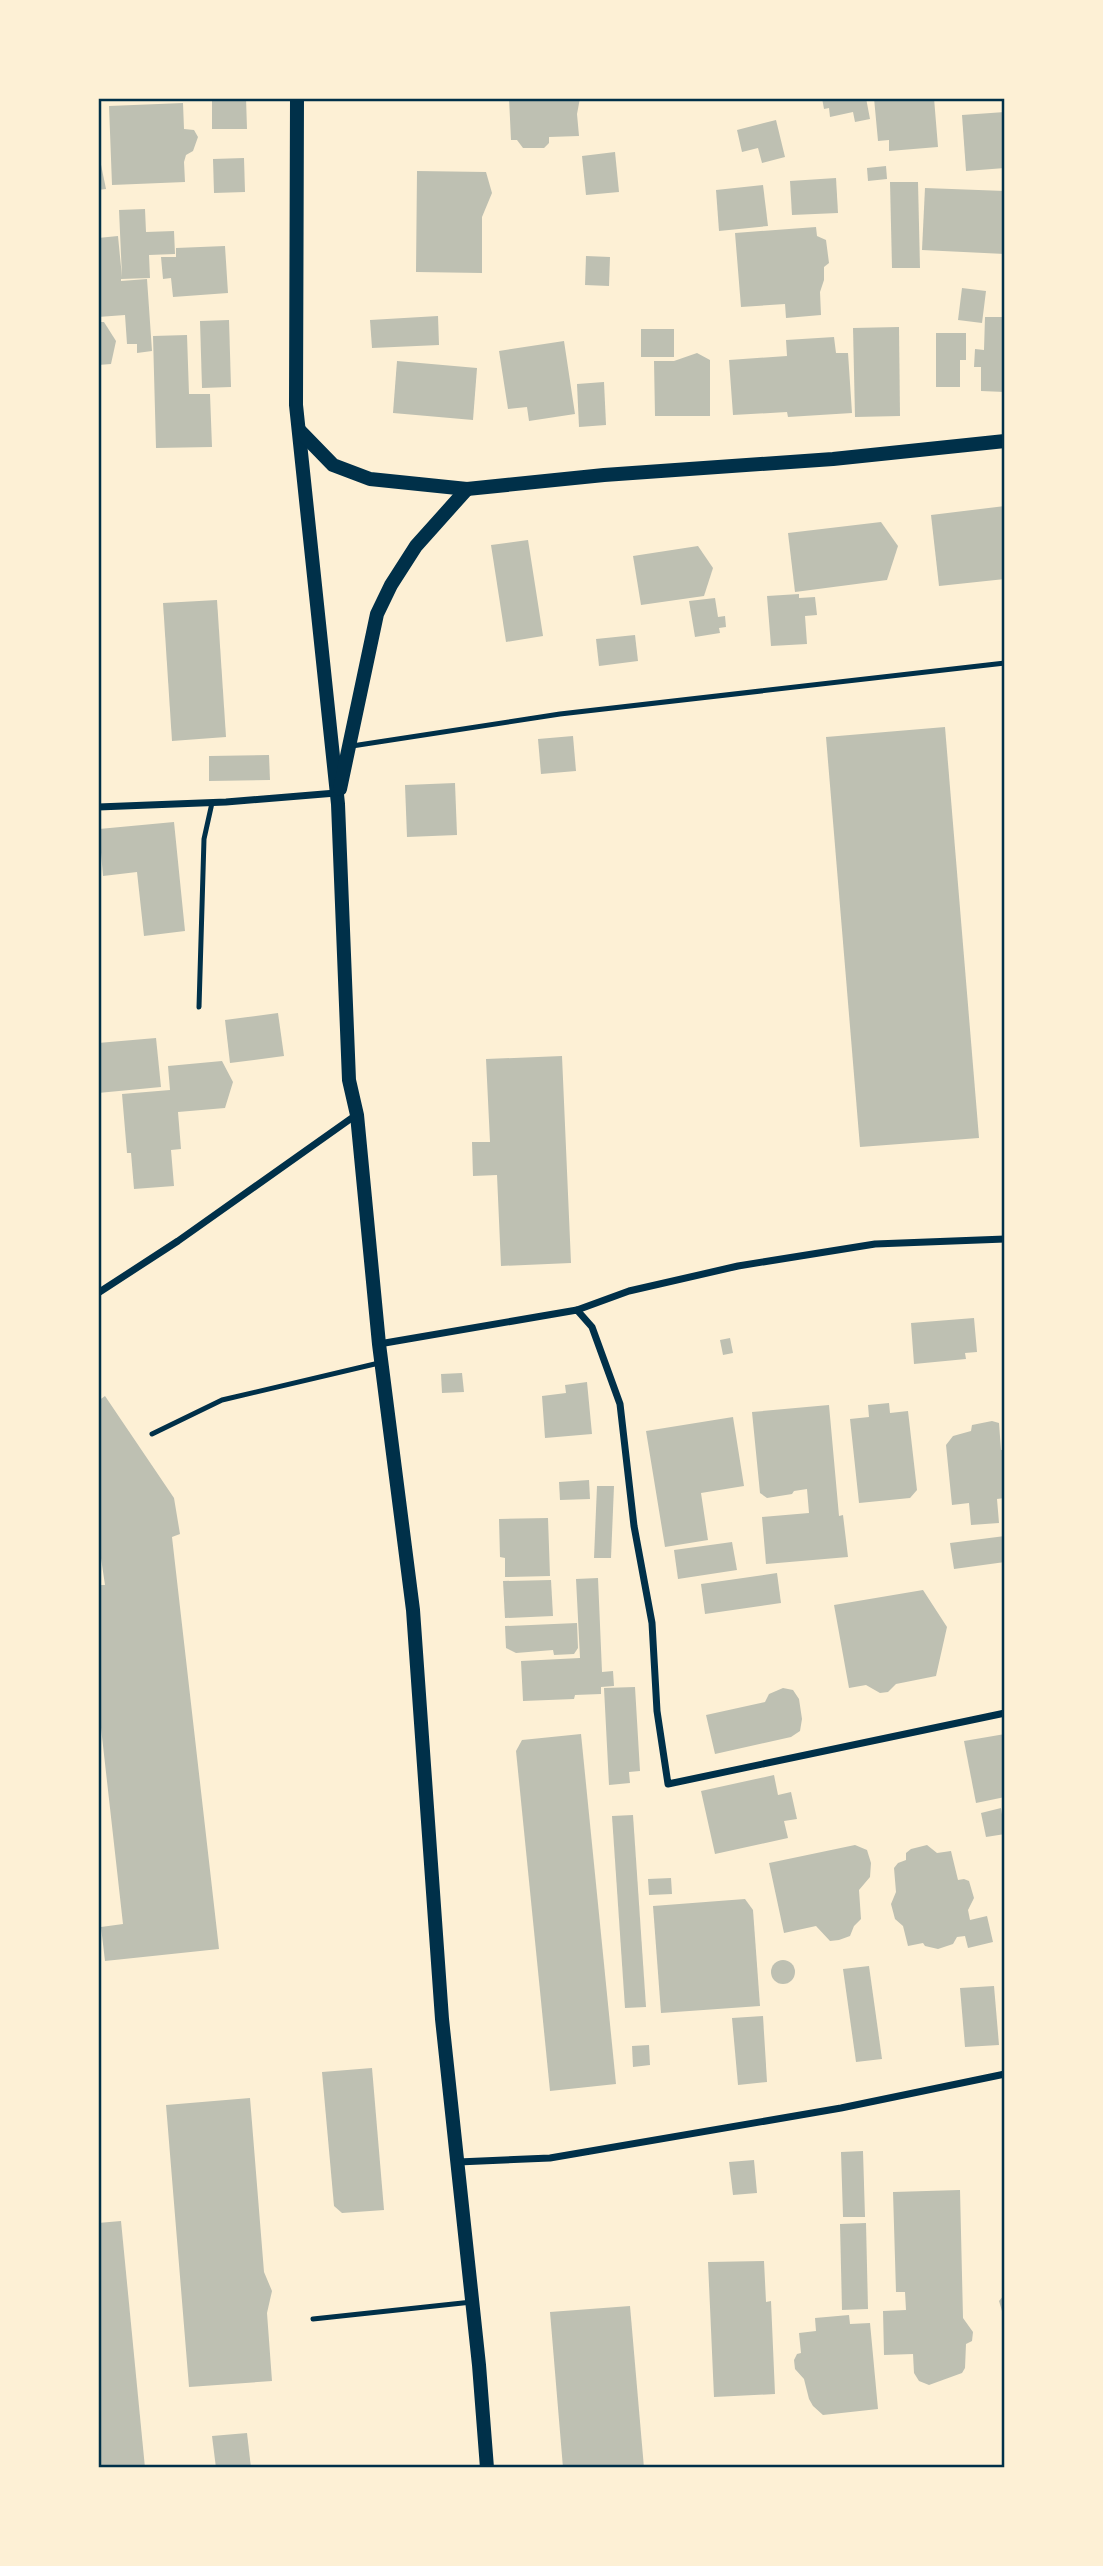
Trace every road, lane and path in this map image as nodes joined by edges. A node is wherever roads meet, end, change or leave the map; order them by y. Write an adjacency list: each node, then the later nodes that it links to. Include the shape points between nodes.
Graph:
1 (297, 98): 2 (main road)
2 (299, 430): 4 (main road, via 333,466 370,479); 7 (main road)
3 (1005, 441): 4 (main road)
4 (467, 489): 6 (main road, via 416,546 390,585 377,614)
5 (1005, 663): 6 (lane, via 560,714)
6 (349, 747): 7 (main road)
7 (337, 799): 8 (street); 11 (main road, via 349,1080)
8 (212, 803): 9 (street); 10 (lane, via 204,839)
9 (98, 807)
10 (199, 1007)
11 (357, 1115): 13 (street); 15 (main road)
12 (1005, 1239): 14 (street, via 875,1244 738,1266 629,1291)
13 (98, 1293)
14 (577, 1310): 15 (street); 18 (street, via 592,1326 620,1404 634,1526 652,1623 657,1711 668,1784)
15 (379, 1344): 16 (main road)
16 (382, 1363): 17 (lane, via 222,1400); 20 (main road, via 413,1610 442,2019)
17 (152, 1434)
18 (1005, 1713)
19 (1005, 2074): 20 (street, via 841,2108 550,2158)
20 (457, 2162): 21 (main road)
21 (472, 2302): 22 (lane); 23 (main road)
22 (313, 2319)
23 (487, 2468)

